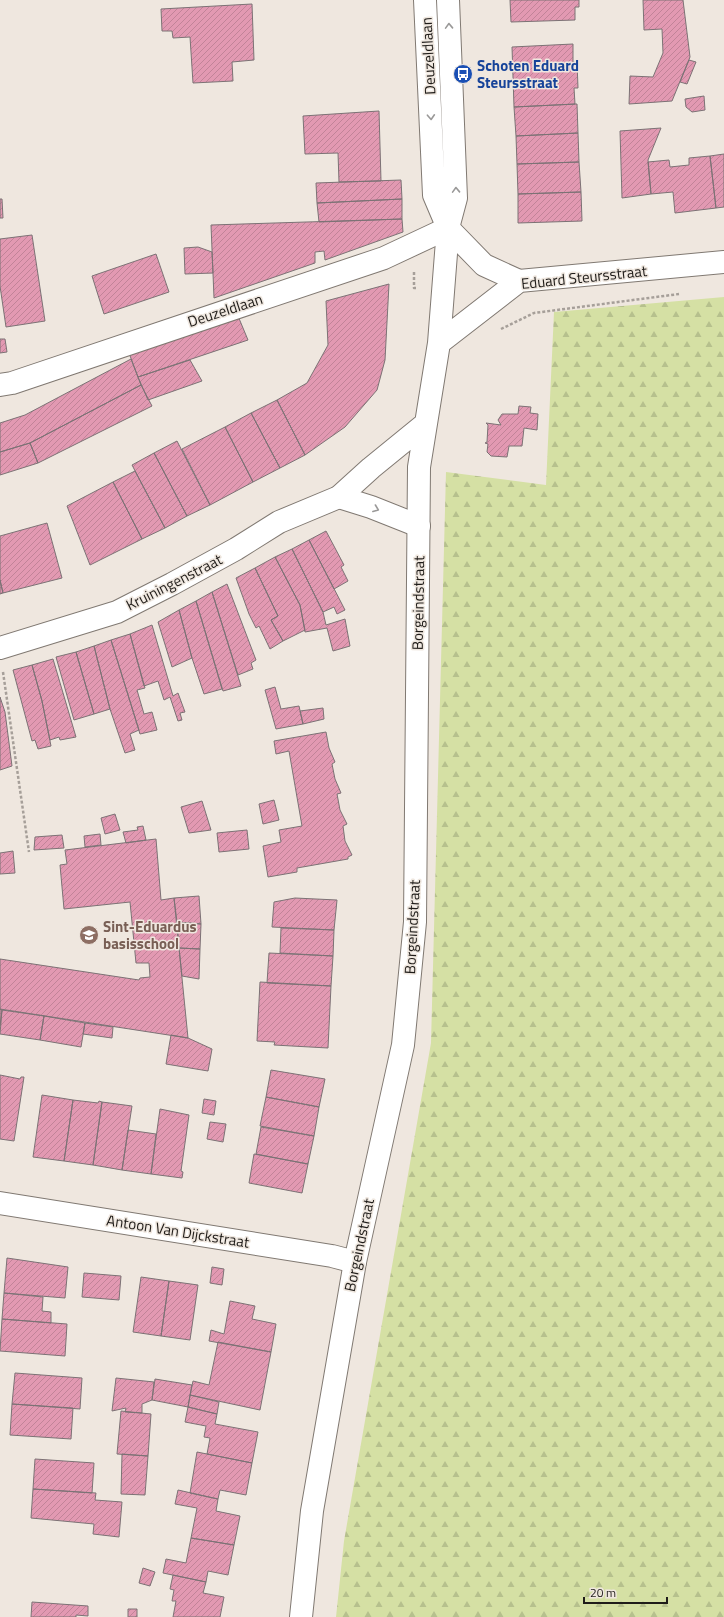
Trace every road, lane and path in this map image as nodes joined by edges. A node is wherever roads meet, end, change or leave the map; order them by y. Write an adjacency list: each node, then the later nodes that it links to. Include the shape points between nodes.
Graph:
1 (425, 0): 3 (street, Deuzeldlaan, one-way to 3, via 434,195)
2 (448, 0): 3 (street, Deuzeldlaan, one-way to 2, via 456,198)
3 (448, 228): 5 (street, Deuzeldlaan, via 484,265); 8 (street, Borgeindstraat); 9 (street, Deuzeldlaan, via 384,258)
4 (724, 262): 5 (street, Eduard Steursstraat)
5 (519, 281): 8 (street, Eduard Steursstraat)
6 (684, 293): 7 (path, via 534,313)
7 (500, 330)
8 (440, 343): 10 (street, Borgeindstraat)
9 (0, 385)
10 (425, 424): 11 (street, Kruiningenstraat); 12 (street, Borgeindstraat, via 420,467)
11 (339, 497): 12 (street, one-way to 12); 13 (street, Kruiningenstraat, via 279,522 236,549 117,612)
12 (419, 526): 16 (street, Borgeindstraat, via 415,922 403,1045)
13 (1, 658): 14 (path)
14 (29, 852)
15 (0, 1203): 16 (street, Antoon Van Dijckstraat, via 332,1256)
16 (355, 1262): 17 (street, Borgeindstraat, via 312,1511)
17 (301, 1617)

